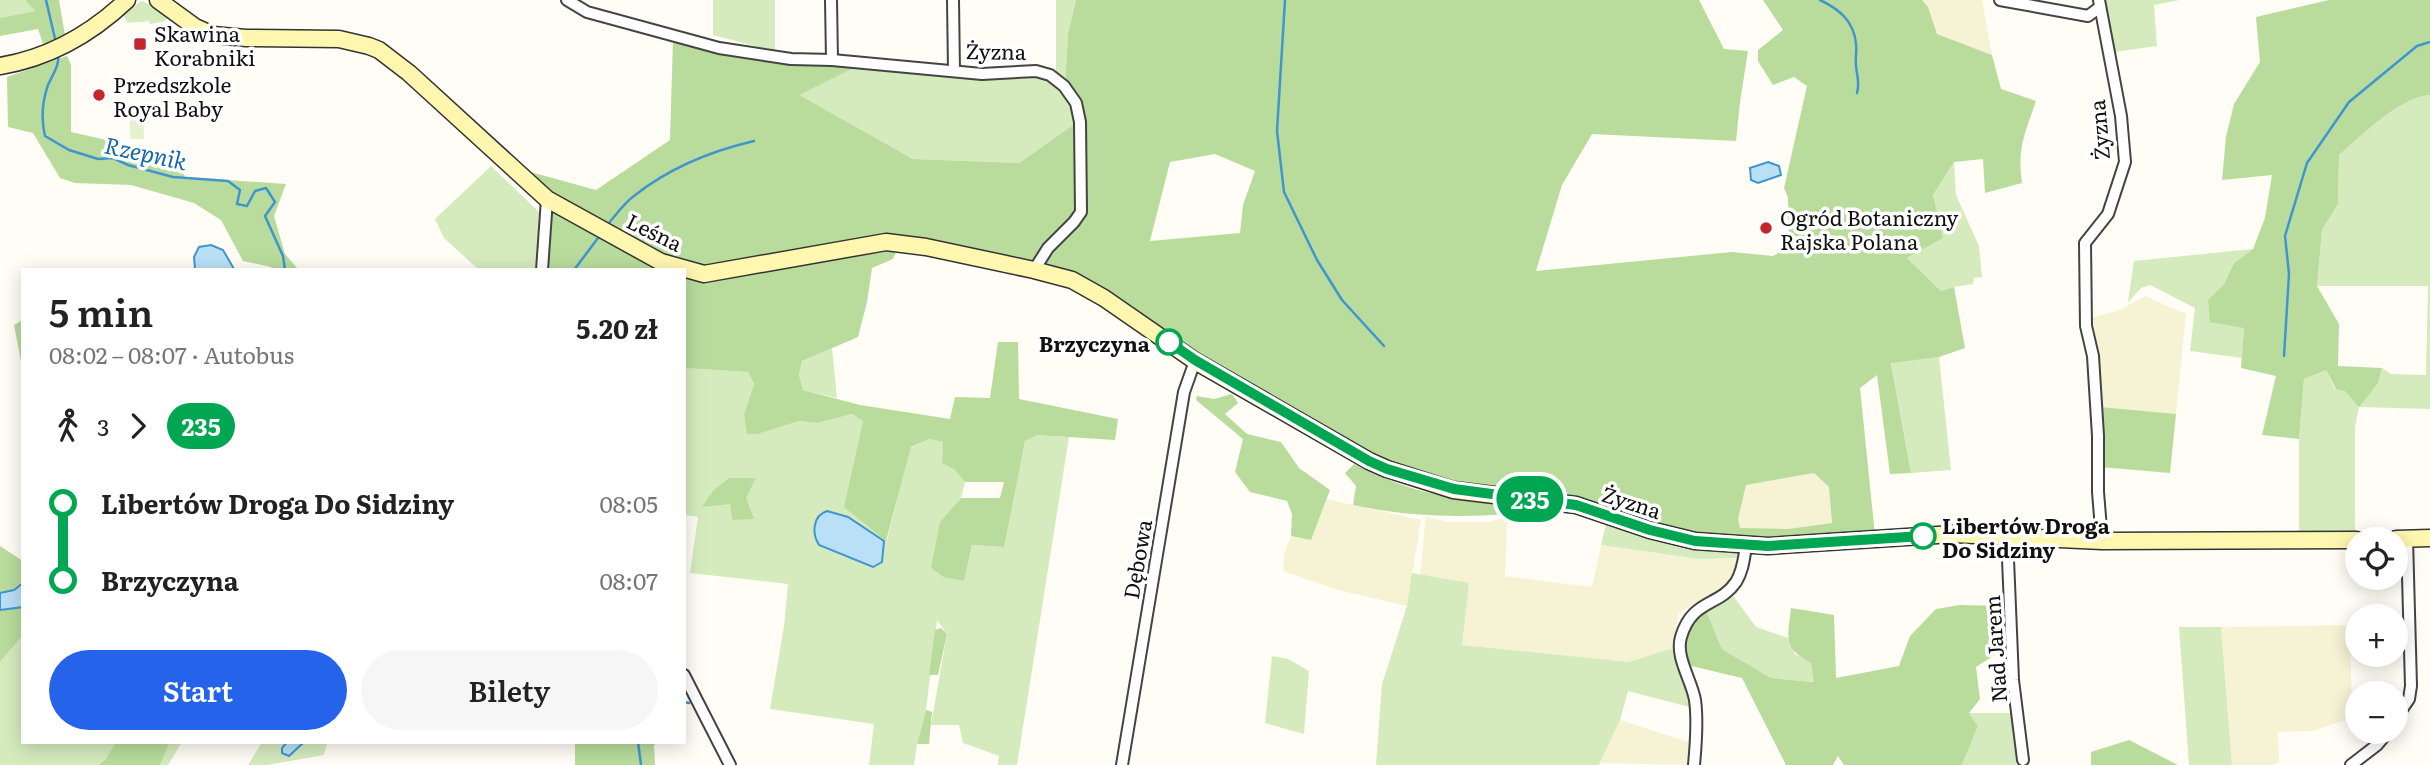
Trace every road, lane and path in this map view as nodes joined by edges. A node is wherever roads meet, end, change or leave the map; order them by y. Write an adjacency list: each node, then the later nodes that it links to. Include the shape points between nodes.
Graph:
1 (127, 0): 9 (street, via 71,43)
2 (158, 0): 11 (street, Leśna, via 213,35 339,40 379,50)
3 (567, 0): 8 (street, Żyzna, via 587,12 719,48)
4 (831, 0): 8 (street)
5 (953, 0): 10 (street)
6 (2000, 0): 7 (street, via 2088,16)
7 (2099, 3): 21 (street, Żyzna, via 2125,162 2108,214 2085,243 2086,326 2093,356)
8 (832, 60): 10 (street, Żyzna)
9 (0, 65)
10 (954, 71): 15 (street, Żyzna, via 1035,71 1050,75 1076,103 1081,212)
11 (547, 199): 12 (street); 13 (street, Leśna, via 661,262)
12 (542, 268)
13 (682, 268)
14 (686, 269): 15 (street, Leśna, via 704,274 886,242)
15 (1034, 270): 16 (street, Leśna, via 1072,281 1104,298)
16 (1189, 356): 22 (street, Żyzna, via 1387,469 1454,489 1576,505 1695,541); 29 (street, Dębowa)
17 (2007, 535): 21 (street, Żyzna); 22 (street, Żyzna); 27 (street, Nad Jarem)
18 (2430, 538): 19 (street)
19 (2408, 539)
20 (2345, 540): 21 (street, Żyzna)
21 (2102, 541)
22 (1746, 545): 30 (street, via 1736,582 1689,617 1679,640 1695,699)
23 (2405, 590): 25 (street)
24 (686, 679): 28 (street)
25 (2408, 700)
26 (2378, 744): 31 (street)
27 (2023, 760)
28 (730, 765)
29 (1122, 765)
30 (1694, 765)
31 (2351, 765)

